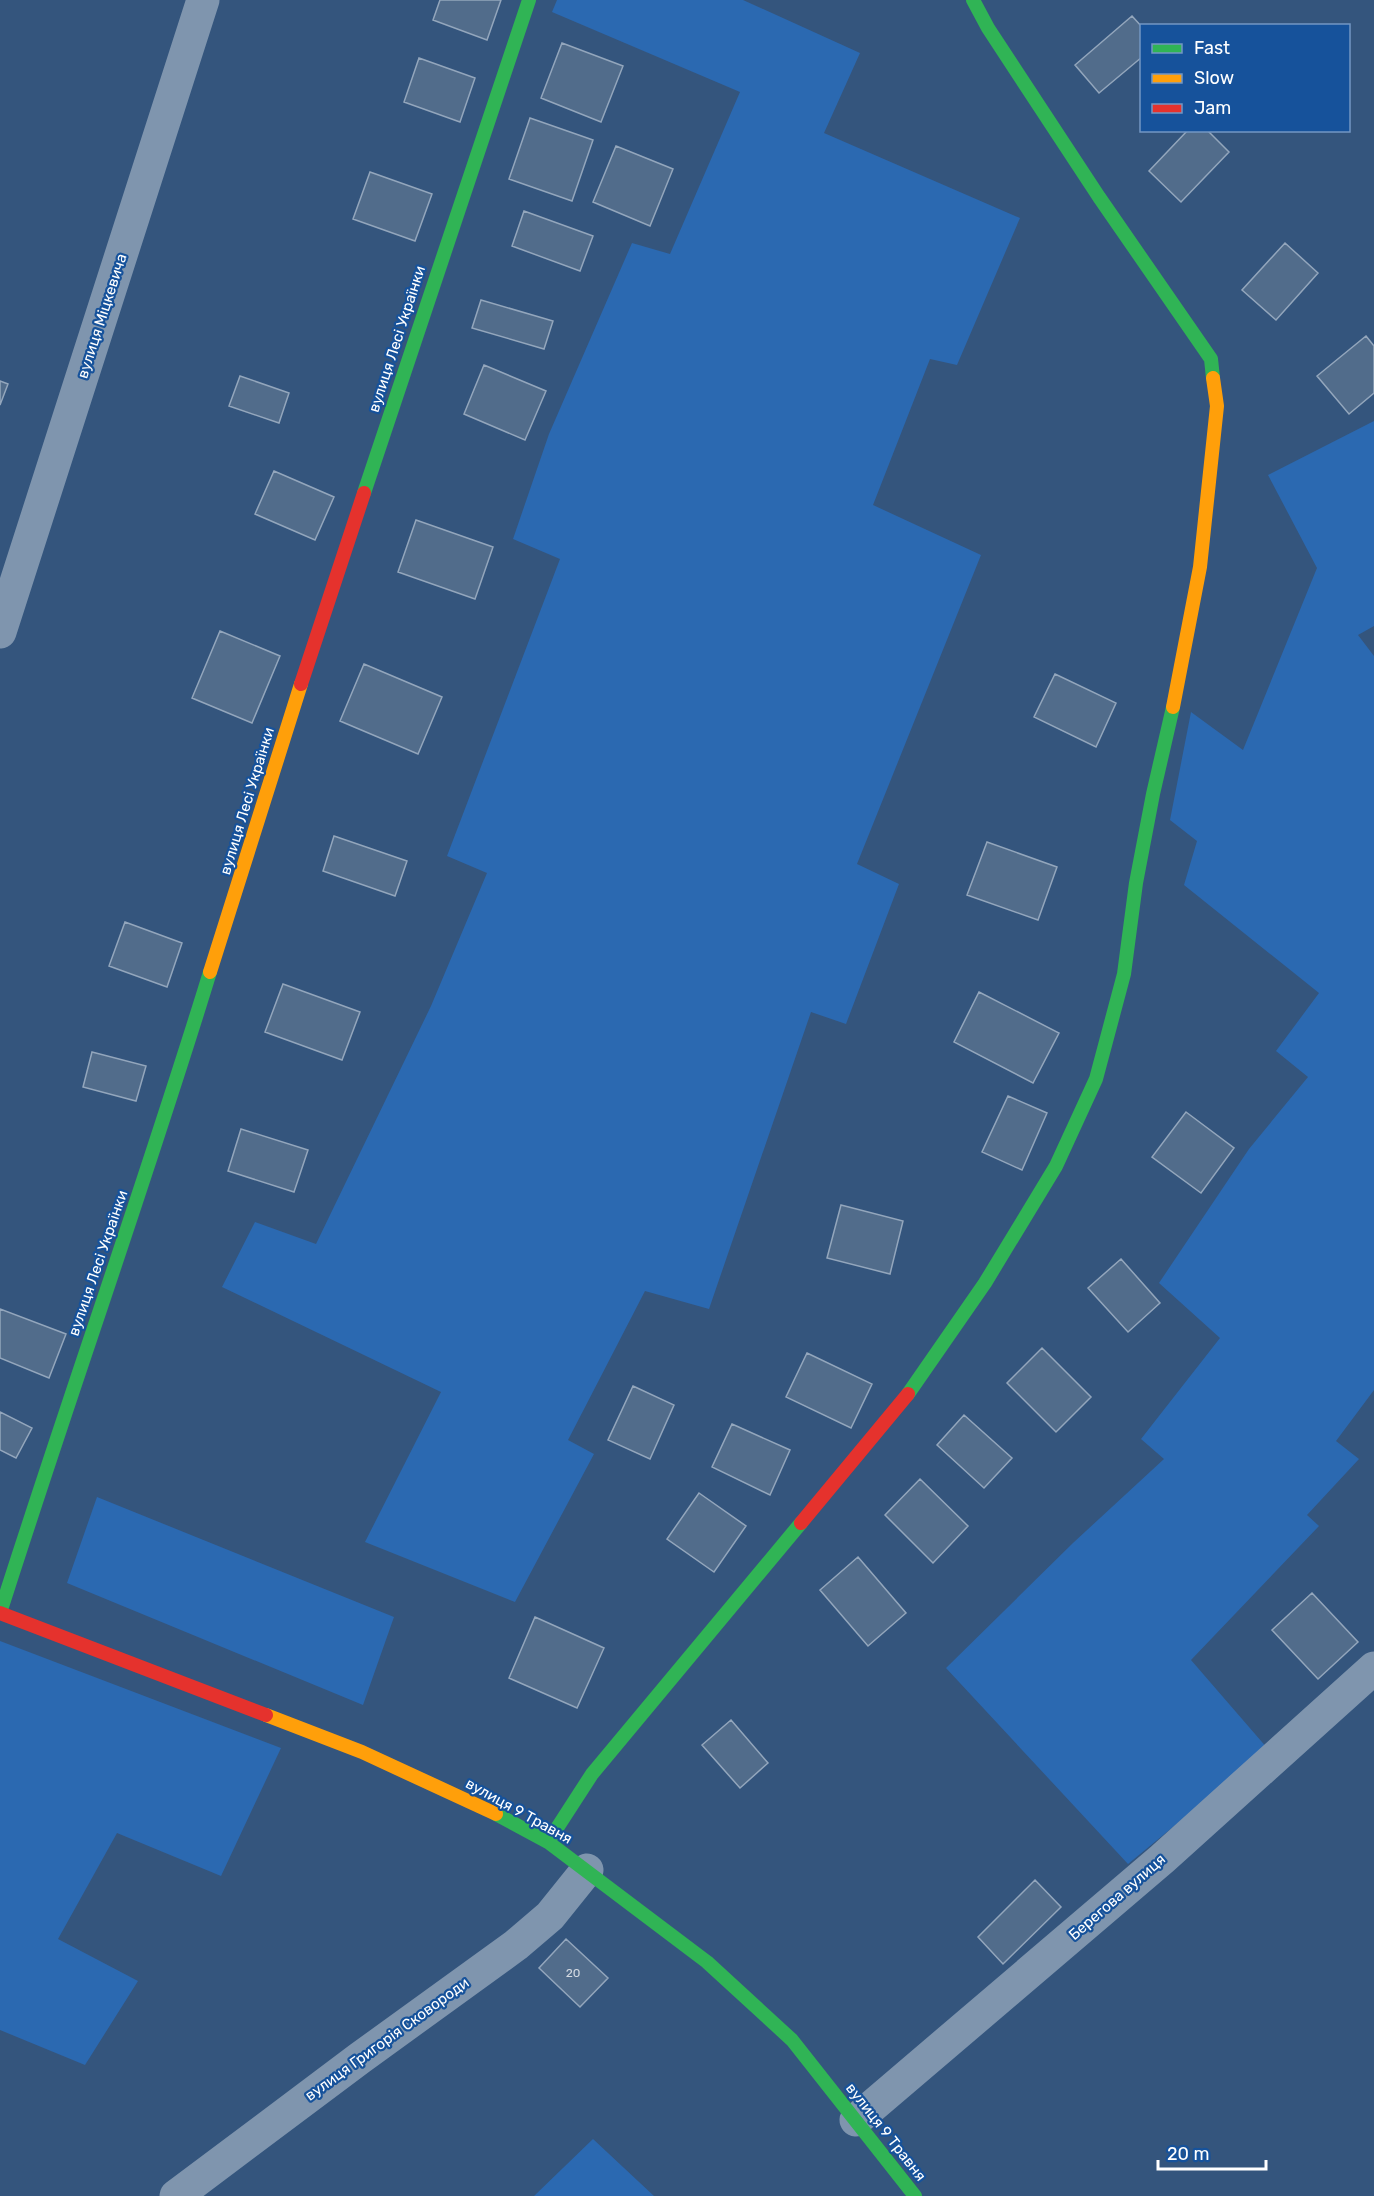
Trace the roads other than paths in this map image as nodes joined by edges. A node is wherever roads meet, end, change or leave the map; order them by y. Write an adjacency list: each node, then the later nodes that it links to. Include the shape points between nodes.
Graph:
1 (203, 0): 4 (street, вулиця Міцкевича)
2 (529, 0): 5 (street, вулиця Лесі Українки, via 410,351 277,757 159,1137 46,1465)
3 (973, 0): 7 (street, via 1093,187 1211,359 1217,406 1200,567 1138,872 1124,974 1096,1079 1056,1166 985,1283 918,1382 599,1765)
4 (0, 632)
5 (0, 1613): 7 (street, вулиця 9 Травня, via 362,1752)
6 (1374, 1668): 9 (street, Берегова вулиця, via 1162,1859)
7 (548, 1842): 8 (street, вулиця 9 Травня)
8 (587, 1870): 9 (street, вулиця 9 Травня, via 707,1962 792,2040); 10 (street, вулиця Григорія Сковороди, via 550,1916 516,1946)
9 (856, 2120): 11 (street, вулиця 9 Травня)
10 (176, 2196)
11 (915, 2196)

